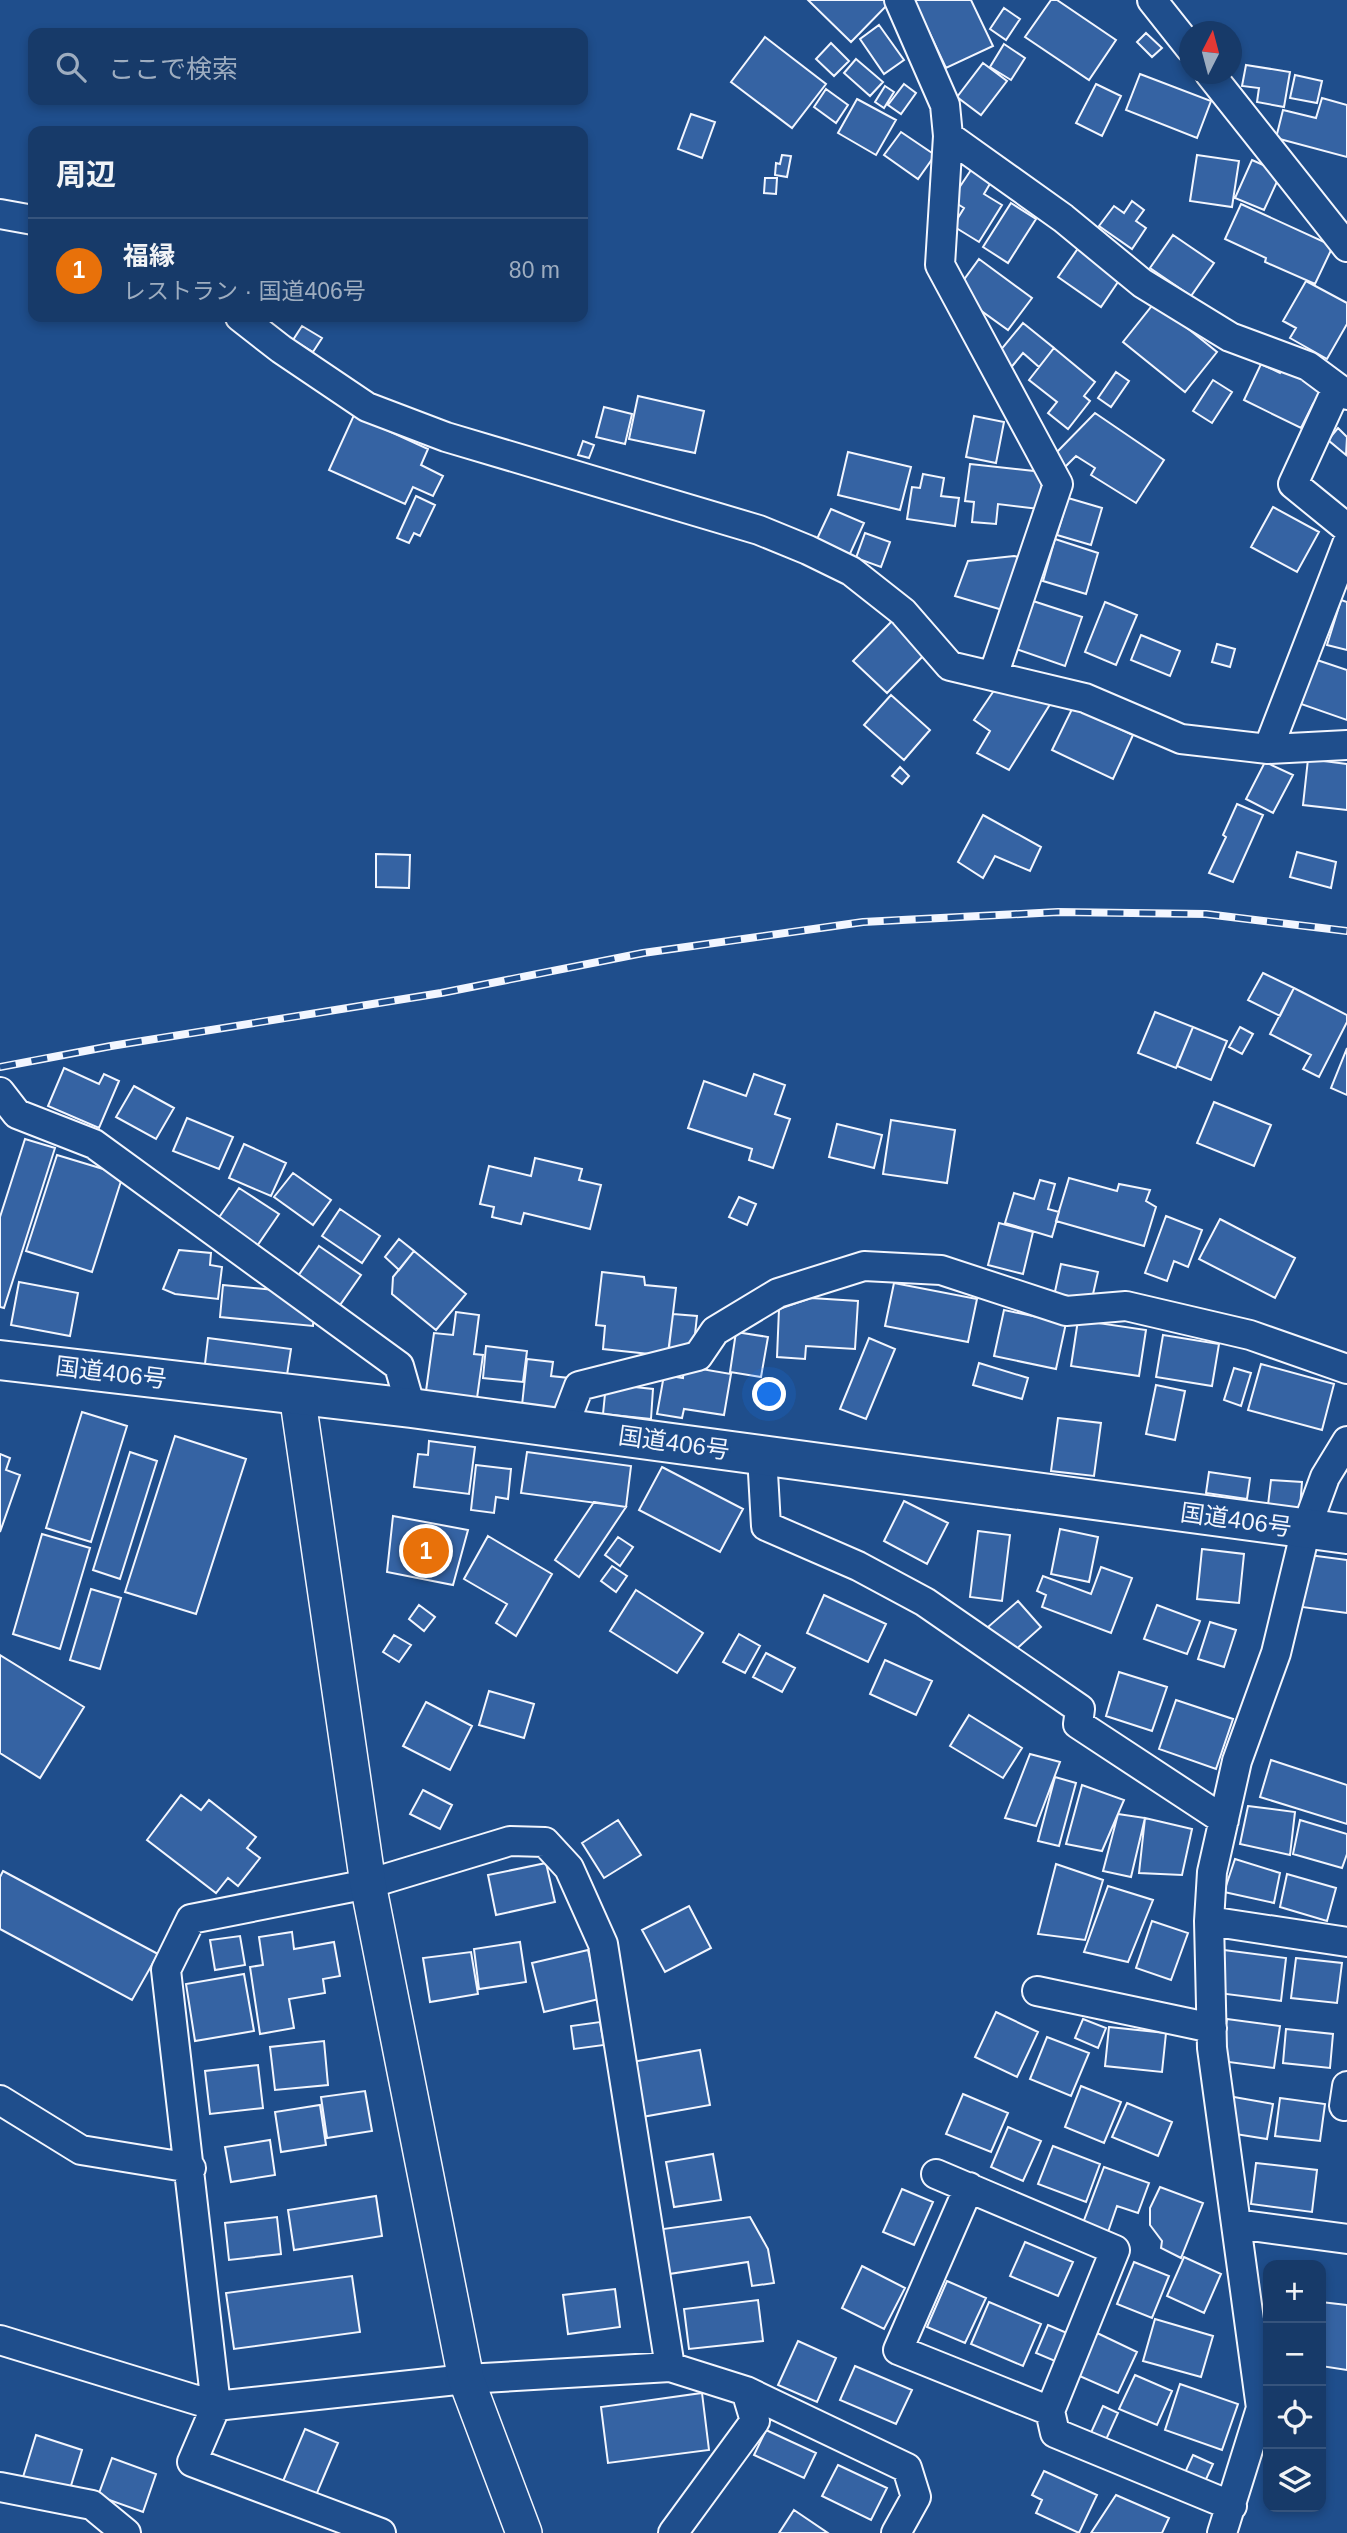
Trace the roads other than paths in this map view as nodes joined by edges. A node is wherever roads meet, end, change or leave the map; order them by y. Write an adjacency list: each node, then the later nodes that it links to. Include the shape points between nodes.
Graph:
1 (899, 0): 5 (street, via 945,105)
2 (1152, 0): 3 (street)
3 (1179, 35)
4 (1218, 84): 8 (street)
5 (948, 136): 10 (street, via 1142,283 1230,337 1308,366); 13 (street, via 940,265 1058,484)
6 (0, 214): 7 (street)
7 (28, 219)
8 (1347, 247)
9 (246, 322): 13 (street, via 367,407 446,437 759,530 808,550 851,571 903,612 950,666)
10 (1342, 391): 11 (street, via 1293,484)
11 (1347, 527)
12 (1347, 544): 15 (street)
13 (993, 676): 15 (street, via 1085,698 1181,739)
14 (1347, 745): 15 (street)
15 (1268, 749)
16 (0, 1092): 20 (street, via 17,1114 93,1144 399,1366)
17 (0, 1360): 19 (highway, 国道406号)
18 (1347, 1369): 21 (street, via 1250,1335 1126,1306 1066,1311 942,1270 864,1266 778,1293 715,1331 698,1356 579,1386)
19 (298, 1394): 20 (highway, 国道406号); 27 (street)
20 (411, 1408): 21 (highway, 国道406号)
21 (563, 1428): 23 (highway, 国道406号)
22 (1347, 1441): 24 (street, via 1325,1477)
23 (762, 1455): 24 (highway, 国道406号); 26 (street, via 766,1526 858,1566 925,1602 1080,1709 1078,1724)
24 (1306, 1529): 25 (highway, 国道406号); 26 (street, via 1276,1653 1237,1761)
25 (1347, 1534)
26 (1224, 1821): 28 (street, via 1212,1872)
27 (368, 1884): 33 (street, via 191,1919 166,1970); 39 (street, via 510,1841 545,1842 569,1868 603,1944); 40 (street)
28 (1209, 1921): 29 (street); 31 (street)
29 (1347, 1942)
30 (1037, 1991): 31 (street)
31 (1212, 2028): 36 (street)
32 (0, 2099): 33 (street, via 81,2150)
33 (191, 2168): 42 (street)
34 (936, 2174): 35 (street)
35 (969, 2187): 43 (street, via 1115,2250); 43 (street, via 898,2350)
36 (1236, 2224): 37 (street); 45 (street, via 1261,2408)
37 (1347, 2239)
38 (0, 2340): 42 (street)
39 (670, 2367): 40 (street); 41 (street)
40 (466, 2379): 42 (street); 48 (street)
41 (746, 2391): 49 (street, via 755,2421); 50 (street, via 907,2468 916,2497)
42 (216, 2406): 47 (street, via 192,2462)
43 (1050, 2411): 45 (street, via 1055,2433)
44 (0, 2487): 46 (street, via 92,2505)
45 (1232, 2506): 51 (street)
46 (126, 2533)
47 (381, 2533)
48 (524, 2533)
49 (673, 2533)
50 (896, 2533)
51 (1222, 2533)

